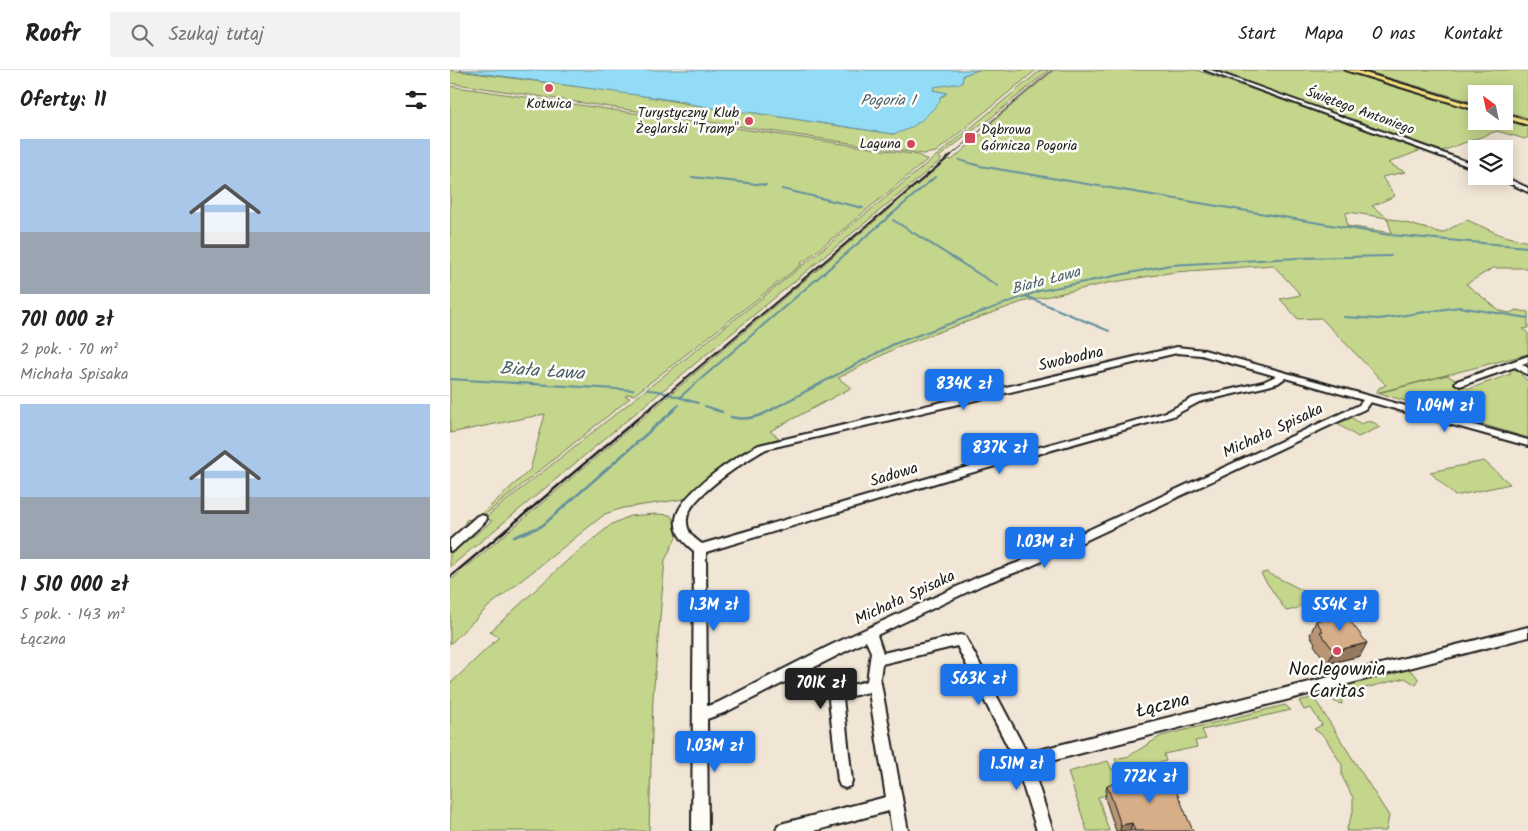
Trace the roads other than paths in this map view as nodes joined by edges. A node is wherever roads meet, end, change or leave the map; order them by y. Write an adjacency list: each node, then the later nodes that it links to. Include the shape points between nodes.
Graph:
1 (1207, 70): 8 (street, Świętego Antoniego)
2 (1348, 70): 4 (highway)
3 (1356, 70): 5 (highway)
4 (1468, 104)
5 (1468, 104)
6 (1513, 117): 7 (highway)
7 (1528, 121)
8 (1468, 164)
9 (1513, 183): 10 (street)
10 (1528, 190)
11 (1528, 359): 12 (street)
12 (1515, 363): 13 (street); 15 (street)
13 (1528, 372)
14 (1283, 375): 16 (street, Swobodna); 20 (street, Sadowa, via 1265,384 1196,400 1170,414); 20 (street, Swobodna, via 1201,352 1174,351 772,444 740,459 701,489 691,501 683,513 681,524 686,539)
15 (1460, 383)
16 (1368, 398): 17 (street, Swobodna); 22 (street, Michała Spisaka, via 1362,407)
17 (1528, 443)
18 (481, 519): 19 (street)
19 (450, 547)
20 (700, 549): 25 (street)
21 (1528, 632): 26 (street, Łączna)
22 (870, 633): 23 (street, via 877,652); 25 (street, Michała Spisaka, via 721,708)
23 (876, 660): 24 (street); 26 (street, via 960,640)
24 (874, 685): 27 (street, via 843,692 836,700); 28 (street)
25 (700, 715): 29 (street)
26 (1023, 761): 32 (street)
27 (845, 781)
28 (895, 802): 30 (street); 31 (street)
29 (700, 831)
30 (784, 831)
31 (900, 831)
32 (1045, 831)

